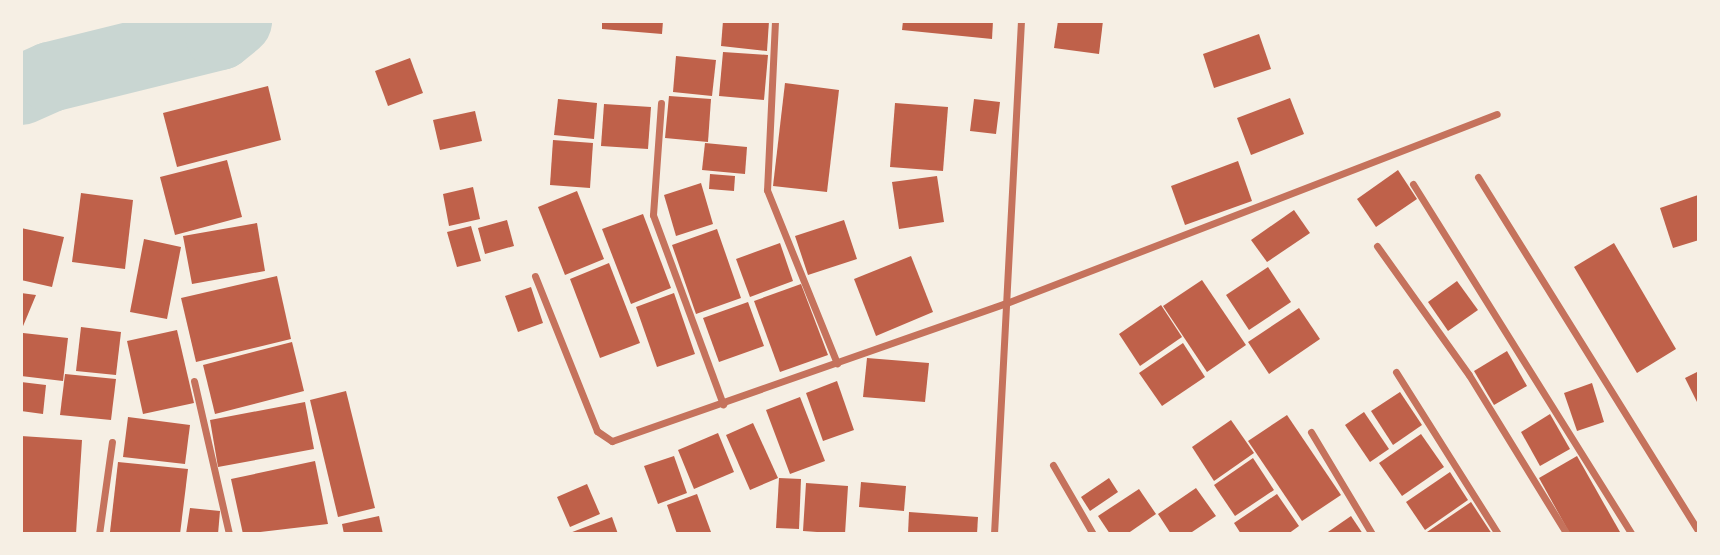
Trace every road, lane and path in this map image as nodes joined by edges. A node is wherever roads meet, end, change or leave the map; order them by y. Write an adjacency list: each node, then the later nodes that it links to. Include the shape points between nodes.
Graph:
1 (775, 21): 10 (street, via 767,190)
2 (1021, 21): 9 (street)
3 (661, 103): 13 (street, via 653,215)
4 (1497, 114): 9 (street)
5 (1478, 177): 17 (street)
6 (1413, 184): 25 (street)
7 (1377, 246): 24 (street, via 1469,375)
8 (535, 276): 13 (street, via 597,431 612,441)
9 (1004, 304): 10 (street); 20 (street)
10 (836, 363): 13 (street)
11 (1396, 372): 23 (street)
12 (194, 381): 19 (street)
13 (723, 404)
14 (1311, 432): 22 (street)
15 (112, 442): 18 (street)
16 (1053, 465): 21 (street)
17 (1699, 532)
18 (99, 534)
19 (229, 534)
20 (994, 534)
21 (1093, 534)
22 (1372, 534)
23 (1498, 534)
24 (1567, 534)
25 (1632, 534)

